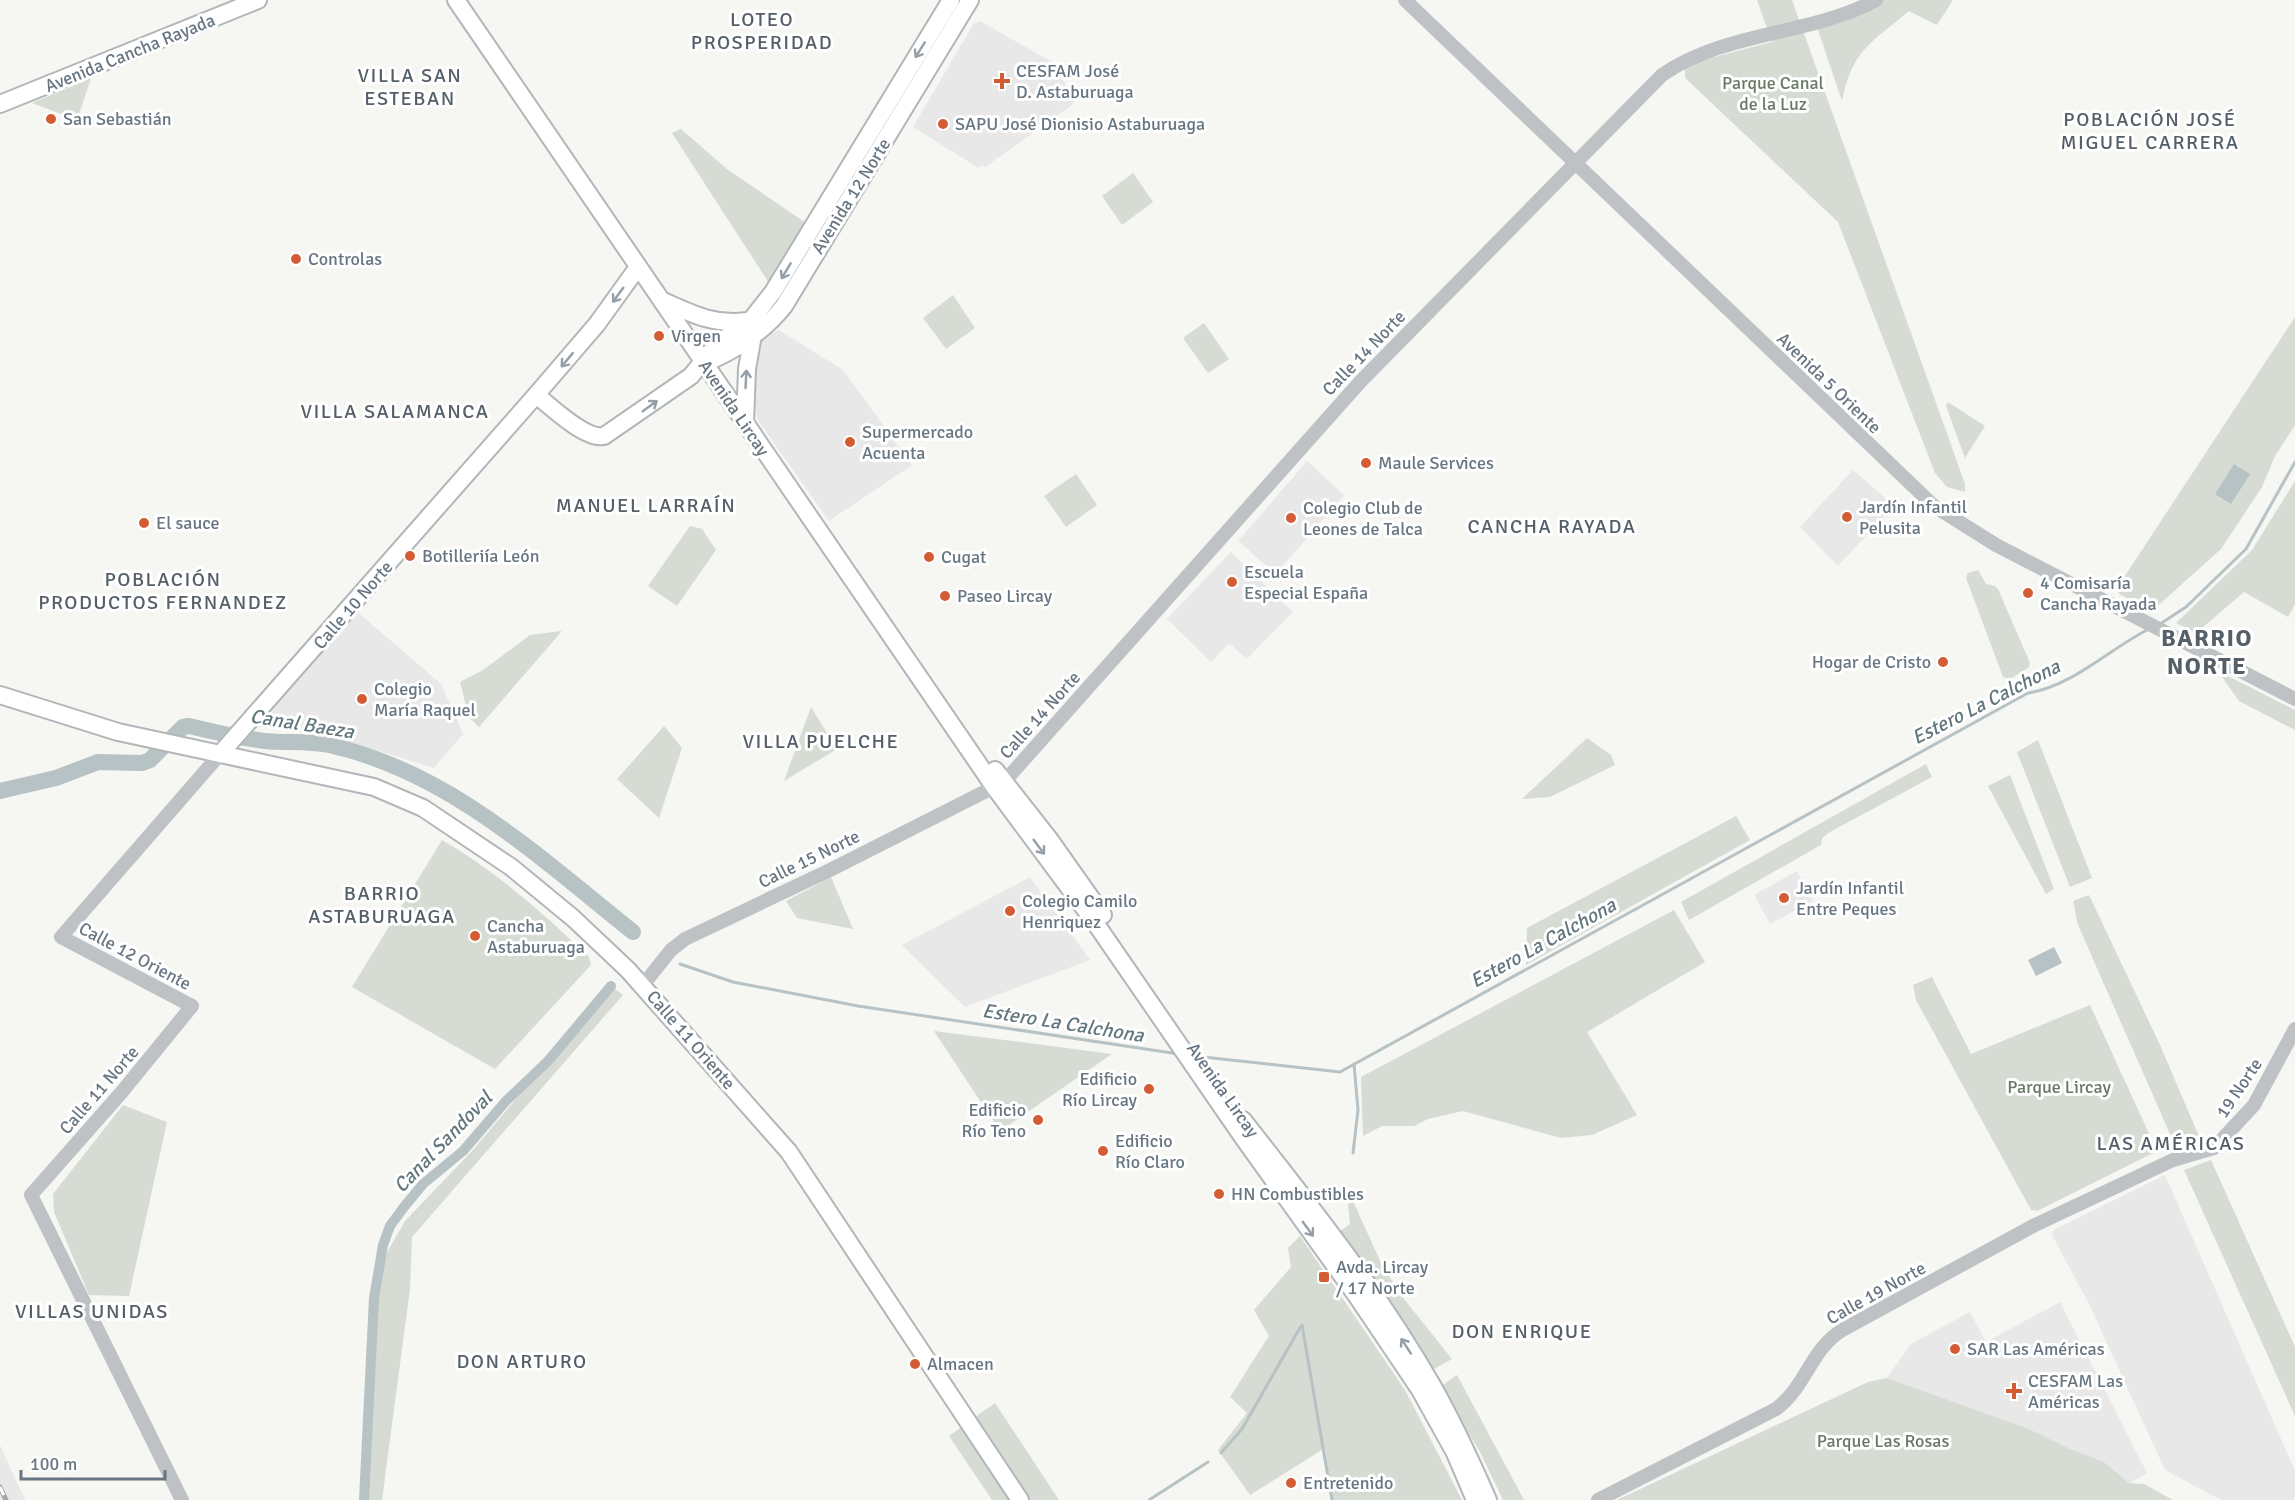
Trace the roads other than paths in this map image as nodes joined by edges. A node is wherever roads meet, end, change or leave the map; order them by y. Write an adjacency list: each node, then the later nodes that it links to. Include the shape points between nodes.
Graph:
1 (258, 0): 7 (main road, Avenida Cancha Rayada)
2 (456, 0): 9 (main road, Avenida Lircay)
3 (951, 0): 11 (main road, Avenida 12 Norte, one-way to 11)
4 (970, 0): 11 (main road, Avenida 12 Norte, via 784,306 772,321)
5 (1405, 0): 8 (street, Avenida 5 Oriente)
6 (1876, 0): 8 (street, Calle 14 Norte, via 1806,26 1708,51 1675,67 1652,84)
7 (0, 104)
8 (1574, 163): 16 (street, Avenida 5 Oriente, via 1928,501 1996,545); 18 (street, Calle 14 Norte, via 1302,445)
9 (638, 267): 10 (main road, Avenida Lircay); 13 (main road, Calle 10 Norte, one-way to 13, via 597,324)
10 (660, 300): 11 (main road, via 710,321); 12 (main road, Avenida Lircay)
11 (752, 327): 12 (main road, Avenida 12 Norte, via 716,358); 14 (main road, one-way to 11)
12 (704, 363): 13 (main road, Avenida 12 Norte, one-way to 12, via 586,432 601,437); 14 (main road, Avenida Lircay)
13 (536, 395): 17 (main road, Calle 10 Norte)
14 (745, 423): 18 (main road, Avenida Lircay)
15 (0, 695): 17 (main road, Calle 11 Oriente, via 137,736 203,750)
16 (2295, 699)
17 (226, 749): 19 (street, Calle 10 Norte); 20 (main road, Calle 11 Oriente, via 357,782 423,808 530,881)
18 (999, 785): 20 (street, Calle 15 Norte, via 685,939); 23 (main road, Avenida Lircay, via 1050,840)
19 (61, 937): 21 (street, Calle 12 Oriente)
20 (643, 985): 26 (main road, Calle 11 Oriente, via 793,1157)
21 (192, 1006): 25 (street, Calle 11 Norte, via 31,1195)
22 (2295, 1029): 24 (street, 19 Norte, via 2254,1105 2214,1148 2173,1160)
23 (1208, 1078): 27 (main road, Avenida Lircay, one-way to 27, via 1420,1390 1455,1453); 28 (main road, Avenida Lircay, one-way to 23, via 1431,1384 1364,1281)
24 (2035, 1225): 29 (street, Calle 19 Norte, via 1830,1338 1818,1350 1795,1390 1776,1409)
25 (182, 1500)
26 (1020, 1500)
27 (1475, 1500)
28 (1488, 1500)
29 (1598, 1500)

